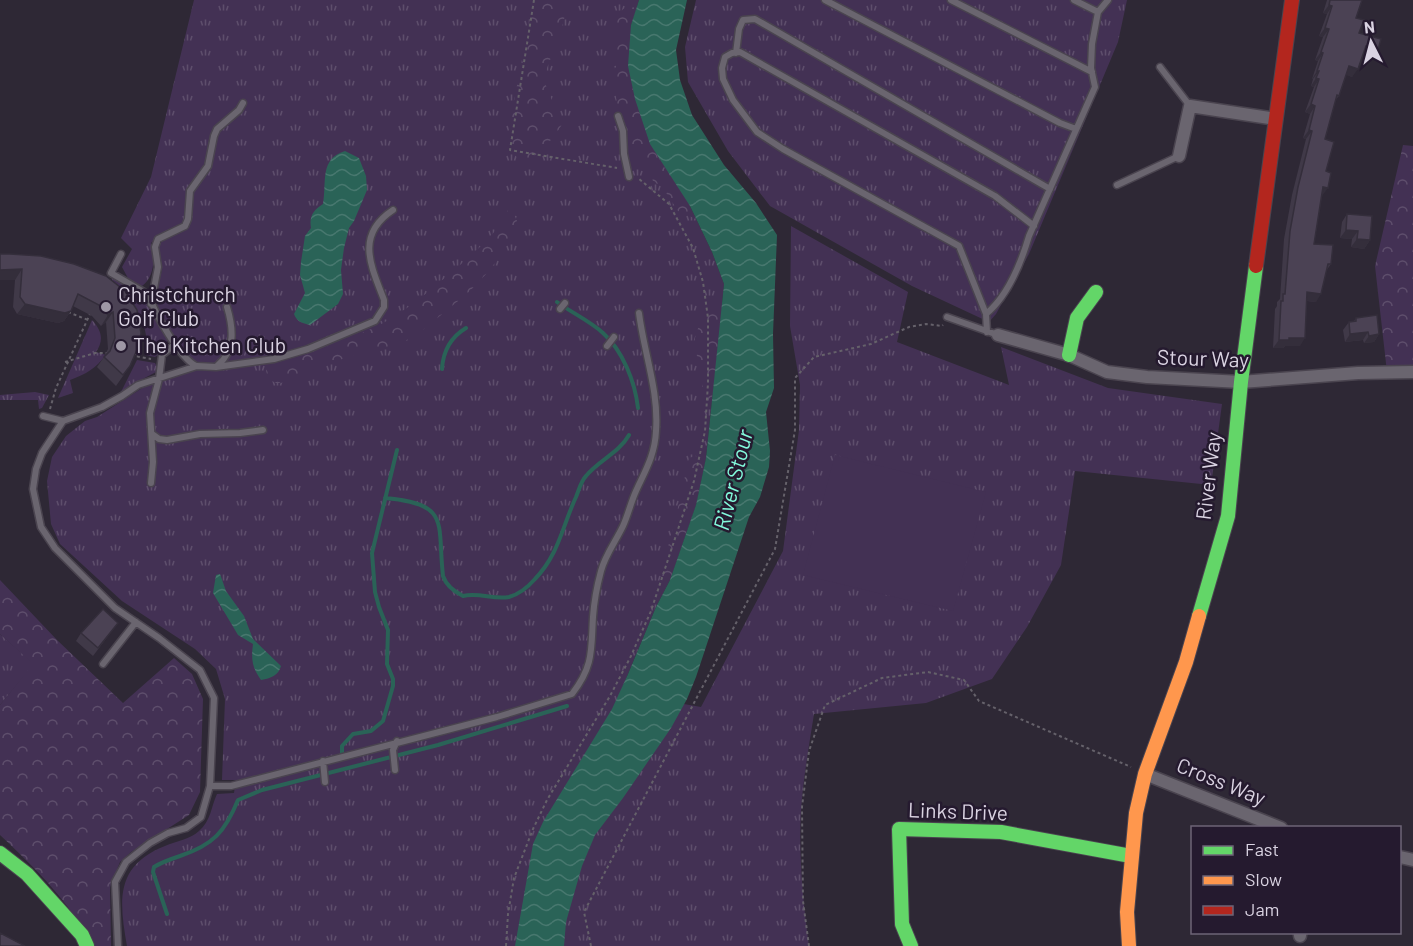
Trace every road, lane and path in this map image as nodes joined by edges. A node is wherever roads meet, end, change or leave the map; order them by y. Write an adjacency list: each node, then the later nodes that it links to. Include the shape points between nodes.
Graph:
1 (534, 0): 17 (path, via 510,150 619,168)
2 (825, 0): 15 (lane)
3 (951, 0): 10 (lane)
4 (1074, 0): 7 (lane)
5 (1108, 0): 7 (lane)
6 (1292, 0): 14 (street, River Way)
7 (1098, 12): 10 (lane)
8 (736, 53): 19 (lane, via 743,20 754,19); 21 (lane, via 995,196); 29 (lane, via 725,57 723,79 757,132 959,246)
9 (1160, 67): 12 (lane)
10 (1092, 72): 15 (lane, via 1095,87)
11 (243, 103): 24 (lane, via 214,136 208,166 190,191 185,226 158,239)
12 (1190, 106): 14 (street); 16 (street)
13 (618, 116): 17 (lane)
14 (1276, 119): 45 (street, River Way)
15 (1076, 129): 19 (lane)
16 (1179, 156): 18 (lane)
17 (628, 175): 64 (path, via 634,175 669,204 693,248 708,318 705,431 690,492 632,656 547,800 514,878)
18 (1118, 185)
19 (1050, 189): 21 (lane)
20 (393, 210): 42 (lane, via 379,219 372,231 369,262 384,300 375,321 274,359)
21 (1034, 226): 29 (lane, via 1022,261)
22 (122, 254): 24 (lane, via 111,273 149,295)
23 (1096, 292): 38 (street, via 1077,318)
24 (151, 304): 34 (lane)
25 (227, 307): 42 (lane, via 232,338 224,360)
26 (68, 312): 31 (path)
27 (90, 314): 31 (path)
28 (639, 314): 53 (lane, via 657,418 654,448 649,468 602,569 590,661 578,687 572,694 550,702)
29 (986, 314): 32 (lane)
30 (948, 317): 32 (lane); 65 (path, via 942,326 909,327 871,344 814,357 795,378 795,430 775,549 584,912)
31 (88, 320): 39 (path)
32 (993, 333): 38 (street, Stour Way)
33 (614, 337): 36 (lane)
34 (175, 344): 40 (lane); 41 (lane)
35 (136, 345): 40 (path, via 135,356)
36 (607, 346)
37 (107, 353): 39 (path)
38 (1069, 355): 45 (street, Stour Way, via 1107,372)
39 (67, 361): 46 (path)
40 (160, 361): 44 (lane)
41 (196, 366): 42 (lane); 44 (lane)
42 (216, 367)
43 (1413, 372): 45 (street, Stour Way)
44 (159, 379): 47 (lane); 49 (lane, via 150,412)
45 (1241, 382): 56 (street, River Way, via 1228,516 1186,662)
46 (45, 417): 47 (lane)
47 (63, 421): 51 (lane, via 36,469 33,489 42,526 55,548 115,609)
48 (263, 430): 49 (lane, via 167,440)
49 (152, 434): 50 (lane)
50 (151, 483)
51 (136, 622): 52 (lane); 58 (lane, via 200,670 214,698)
52 (103, 664)
53 (397, 741): 54 (lane); 55 (lane, via 393,750)
54 (323, 761): 57 (lane); 58 (lane, via 231,786)
55 (395, 770)
56 (1146, 774): 59 (street, Cross Way); 61 (street, River Way); 66 (path, via 980,702 964,680 928,672 882,678 825,705 809,750 802,807 803,901)
57 (325, 782)
58 (210, 786): 63 (lane, via 201,817 150,843 126,862 115,882)
59 (1276, 826)
60 (0, 852): 62 (street, via 27,874 82,935)
61 (1131, 856): 67 (street, Links Drive, via 1002,832 899,829 902,924); 68 (street, River Way)
62 (87, 946)
63 (117, 946)
64 (506, 946)
65 (591, 946)
66 (809, 946)
67 (911, 946)
68 (1129, 946)

